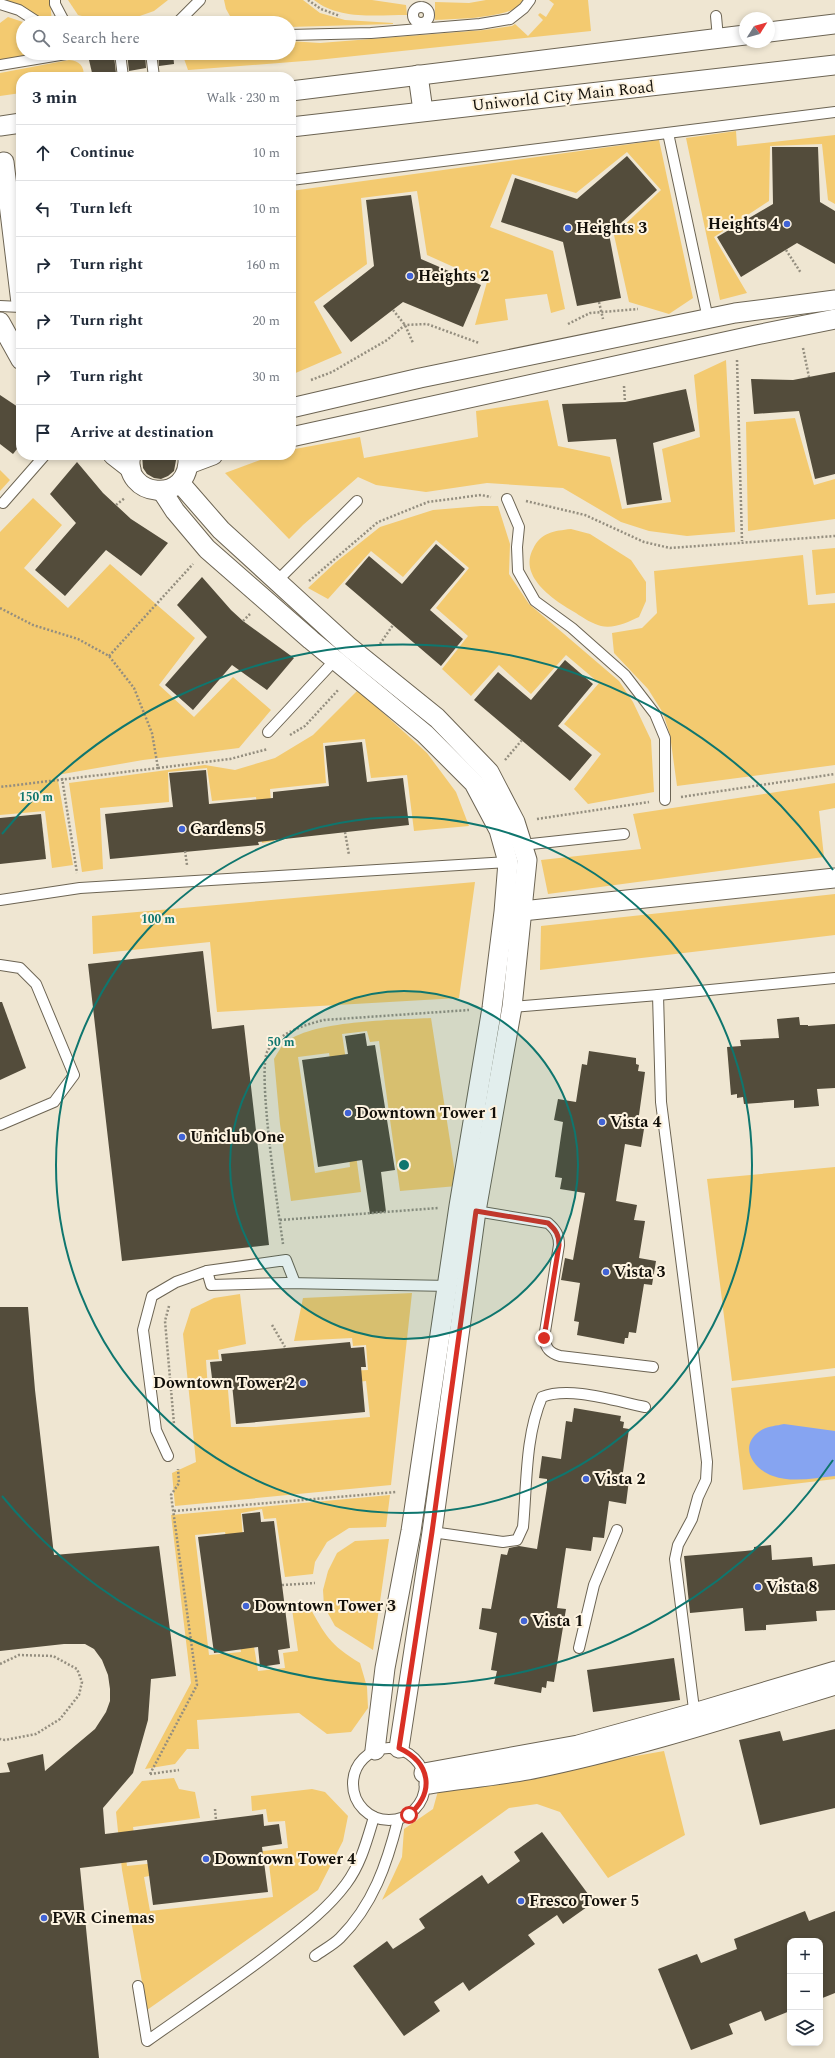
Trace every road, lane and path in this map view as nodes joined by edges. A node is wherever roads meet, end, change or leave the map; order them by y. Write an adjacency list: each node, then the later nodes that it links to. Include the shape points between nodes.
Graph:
1 (55, 0): 7 (lane)
2 (200, 0): 8 (lane)
3 (530, 0): 11 (lane, via 510,19 480,24)
4 (0, 4): 6 (lane)
5 (421, 4): 11 (lane, via 414,15 415,20)
6 (28, 16)
7 (61, 16)
8 (184, 16)
9 (716, 16): 15 (lane)
10 (835, 24): 12 (street)
11 (422, 25): 13 (lane, via 371,33)
12 (775, 31)
13 (296, 35)
14 (739, 36): 15 (street)
15 (718, 38): 23 (street)
16 (29, 60): 19 (lane)
17 (121, 60): 21 (lane)
18 (152, 60): 22 (lane)
19 (0, 65)
20 (835, 65): 25 (street, Uniworld City Main Road)
21 (122, 72)
22 (153, 72)
23 (418, 75): 24 (street); 25 (street)
24 (296, 90)
25 (423, 111): 29 (street, Uniworld City Main Road)
26 (835, 112): 30 (lane)
27 (16, 124): 28 (street)
28 (0, 126)
29 (296, 126)
30 (668, 133): 32 (lane); 43 (lane)
31 (8, 162): 33 (street)
32 (296, 179)
33 (16, 249)
34 (786, 250): 35 (path)
35 (801, 273)
36 (835, 300): 43 (street)
37 (599, 302): 42 (path)
38 (0, 306): 39 (lane)
39 (16, 307)
40 (393, 310): 47 (path)
41 (639, 310): 42 (path)
42 (602, 311): 45 (path); 48 (path, via 590,313)
43 (708, 319): 58 (street, via 420,378)
44 (835, 319): 49 (street)
45 (603, 320)
46 (0, 322): 52 (street)
47 (405, 325): 50 (path); 51 (path, via 427,324); 55 (path, via 387,340 332,372)
48 (564, 327)
49 (737, 339): 59 (street); 71 (path)
50 (413, 343)
51 (484, 344)
52 (16, 351)
53 (805, 356): 54 (path)
54 (809, 376)
55 (306, 381)
56 (624, 388): 57 (path)
57 (625, 402)
58 (296, 407)
59 (296, 436)
60 (41, 460): 68 (lane)
61 (188, 460): 63 (street, via 186,474)
62 (131, 462): 64 (street, via 135,478 142,486)
63 (180, 482): 64 (street); 73 (street, via 221,530)
64 (162, 491): 72 (street)
65 (128, 496): 69 (path)
66 (507, 499): 71 (path, via 537,502 586,515 644,542 670,548); 74 (path, via 481,495 428,502 378,522); 85 (lane, via 520,527 517,547 518,571 535,600 572,628 625,675 655,714 665,738)
67 (357, 501): 73 (lane)
68 (3, 503)
69 (116, 505)
70 (835, 536): 71 (path)
71 (742, 541)
72 (207, 549): 78 (path); 79 (street)
73 (277, 580): 74 (street)
74 (294, 595): 88 (street, via 349,647 437,718 489,772 516,822)
75 (0, 608): 78 (path, via 33,625 78,639)
76 (393, 625): 77 (path)
77 (382, 641)
78 (109, 656): 83 (path, via 134,688 152,733 158,768)
79 (335, 660): 80 (lane); 91 (street, via 425,734 474,783 499,830)
80 (268, 732)
81 (522, 740): 82 (path)
82 (506, 759)
83 (62, 778): 84 (path); 94 (path)
84 (0, 787)
85 (665, 800)
86 (345, 832): 89 (path)
87 (624, 834): 88 (lane)
88 (522, 845): 96 (street, via 527,860)
89 (348, 849)
90 (185, 851): 92 (path)
91 (508, 862): 94 (lane); 101 (street)
92 (186, 865)
93 (835, 878): 96 (street)
94 (80, 888): 95 (lane)
95 (0, 900)
96 (522, 911): 100 (street)
97 (0, 965): 102 (lane, via 20,968 36,984 74,1075 54,1102)
98 (835, 978): 99 (lane)
99 (658, 995): 100 (lane); 129 (lane, via 661,1102 707,1462 706,1480 692,1519 678,1545 675,1559)
100 (512, 1007): 103 (street)
101 (492, 1008): 103 (street); 104 (path, via 324,1020 302,1026 279,1038 267,1051 264,1069)
102 (0, 1125)
103 (468, 1209): 104 (path); 109 (street); 110 (street); 113 (lane, via 548,1223 556,1230 559,1245 544,1338 545,1346 551,1353)
104 (280, 1220): 105 (path)
105 (286, 1260): 106 (lane); 108 (lane)
106 (207, 1271): 107 (lane); 108 (lane, via 211,1285)
107 (176, 1282): 115 (path, via 165,1321); 116 (lane, via 152,1296 143,1330 156,1430)
108 (295, 1284): 109 (lane)
109 (448, 1286): 110 (lane); 118 (street)
110 (467, 1288): 121 (street)
111 (272, 1325): 112 (path)
112 (285, 1348)
113 (653, 1368)
114 (645, 1407): 121 (lane, via 580,1394 552,1393 542,1397 531,1432 523,1527 517,1540 503,1542)
115 (175, 1430)
116 (168, 1456)
117 (178, 1464): 119 (path, via 179,1483 171,1495)
118 (417, 1491): 119 (path); 122 (street)
119 (174, 1511): 133 (path, via 197,1685 150,1774)
120 (617, 1530): 125 (lane, via 594,1586)
121 (431, 1536): 122 (street); 131 (street)
122 (409, 1538): 132 (street, via 385,1668)
123 (315, 1583): 124 (path)
124 (282, 1585)
125 (579, 1648)
126 (0, 1664): 130 (path, via 19,1655 53,1656 77,1669 82,1682 79,1695 60,1719 36,1734)
127 (835, 1671): 129 (street)
128 (835, 1685): 129 (street)
129 (696, 1720): 134 (street, via 580,1758 527,1770)
130 (0, 1739)
131 (399, 1748): 132 (lane, via 386,1747); 134 (lane, via 410,1753 419,1762)
132 (375, 1750): 136 (lane, via 365,1756 353,1777 357,1801)
133 (179, 1770)
134 (425, 1779): 138 (lane, via 424,1797 418,1807)
135 (215, 1809): 137 (path)
136 (374, 1817): 138 (lane); 140 (lane, via 360,1860 347,1884 331,1902 266,1957 147,2041)
137 (216, 1820)
138 (398, 1820): 139 (lane, via 389,1855 369,1902 340,1938)
139 (315, 1956)
140 (138, 1986)

